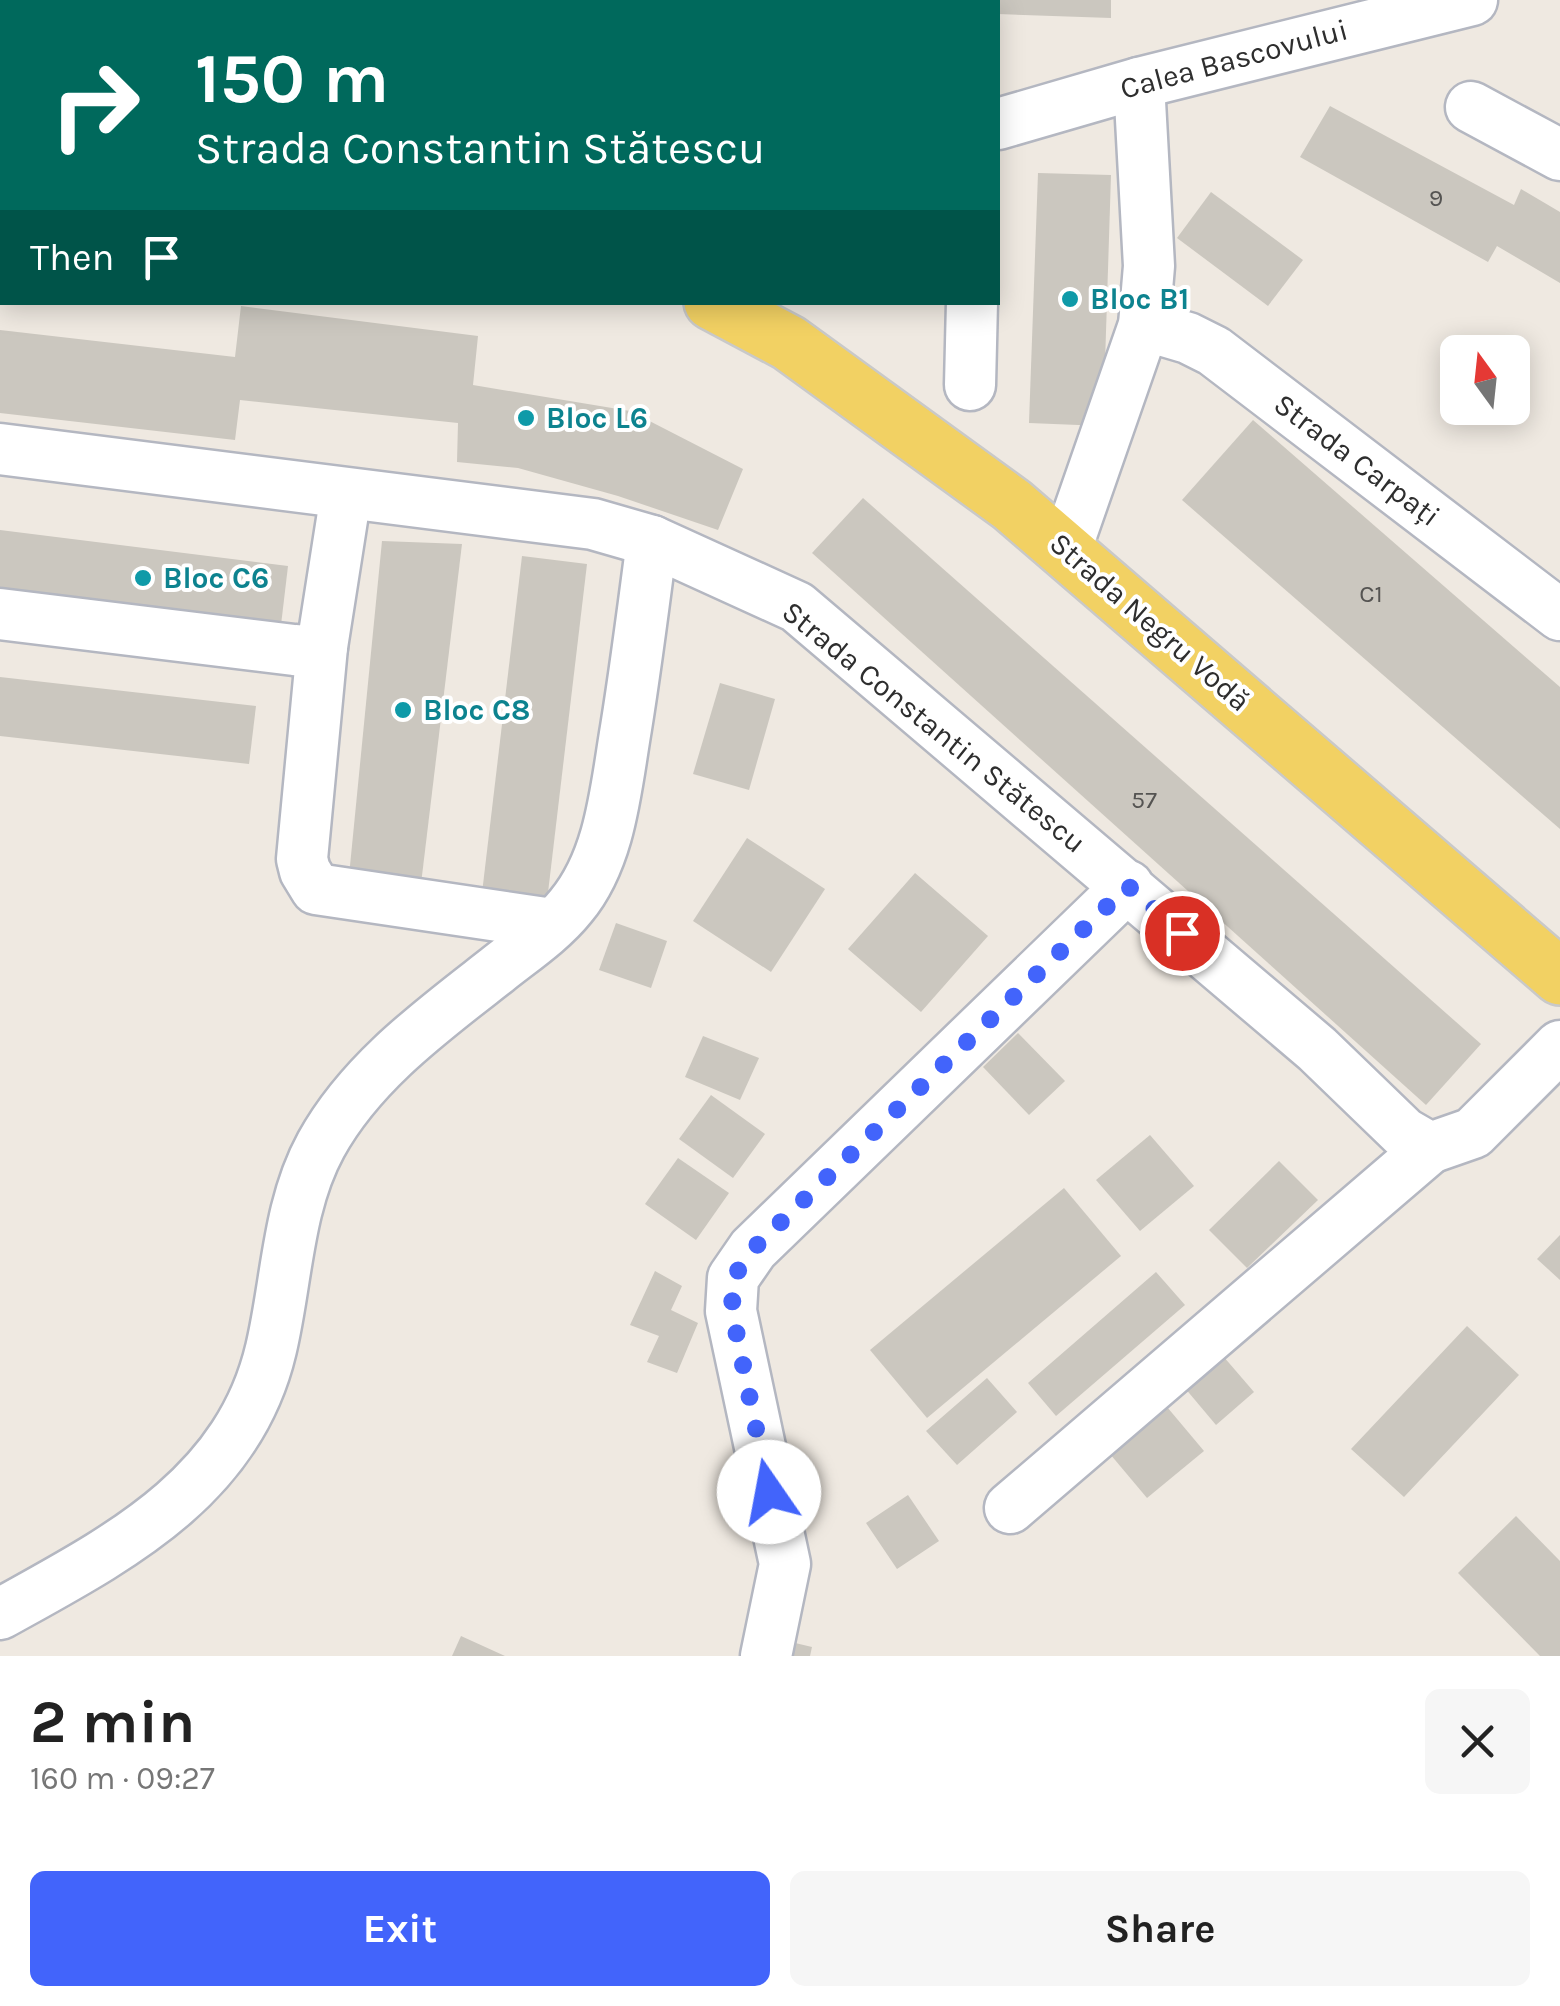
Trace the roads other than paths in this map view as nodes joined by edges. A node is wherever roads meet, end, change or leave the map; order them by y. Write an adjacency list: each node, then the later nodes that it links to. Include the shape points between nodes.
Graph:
1 (1298, 0): 3 (street)
2 (1457, 2): 3 (street, Calea Bascovului)
3 (1358, 27): 4 (street, Calea Bascovului)
4 (1139, 83): 6 (street, Calea Bascovului); 10 (street, via 1149,266)
5 (1471, 107): 7 (street)
6 (1000, 123)
7 (1560, 154)
8 (972, 305): 11 (street)
9 (725, 306): 15 (main road, Strada Negru Vodă, via 804,354)
10 (1144, 325): 15 (street); 17 (street, Strada Carpați, via 1214,351)
11 (970, 385)
12 (0, 449): 13 (street, Strada Constantin Stătescu)
13 (346, 494): 14 (street, Strada Constantin Stătescu, via 593,524); 18 (street)
14 (652, 541): 19 (street, Strada Constantin Stătescu, via 798,607); 20 (street, via 616,790 600,855 572,905)
15 (1066, 549): 21 (main road, Strada Negru Vodă)
16 (0, 614): 18 (street, via 306,652)
17 (1560, 614)
18 (322, 646): 20 (street, via 302,859 316,890)
19 (1128, 886): 23 (street, Strada Constantin Stătescu, via 1404,1134); 26 (street, via 753,1249 733,1278 732,1311 784,1564)
20 (552, 924): 25 (street, via 422,1029 366,1084 321,1144 300,1201 271,1352 243,1424 196,1486 106,1555)
21 (1555, 962)
22 (1560, 1046): 23 (street, via 1473,1133)
23 (1430, 1148): 24 (street)
24 (1010, 1508)
25 (0, 1614)
26 (766, 1656)

